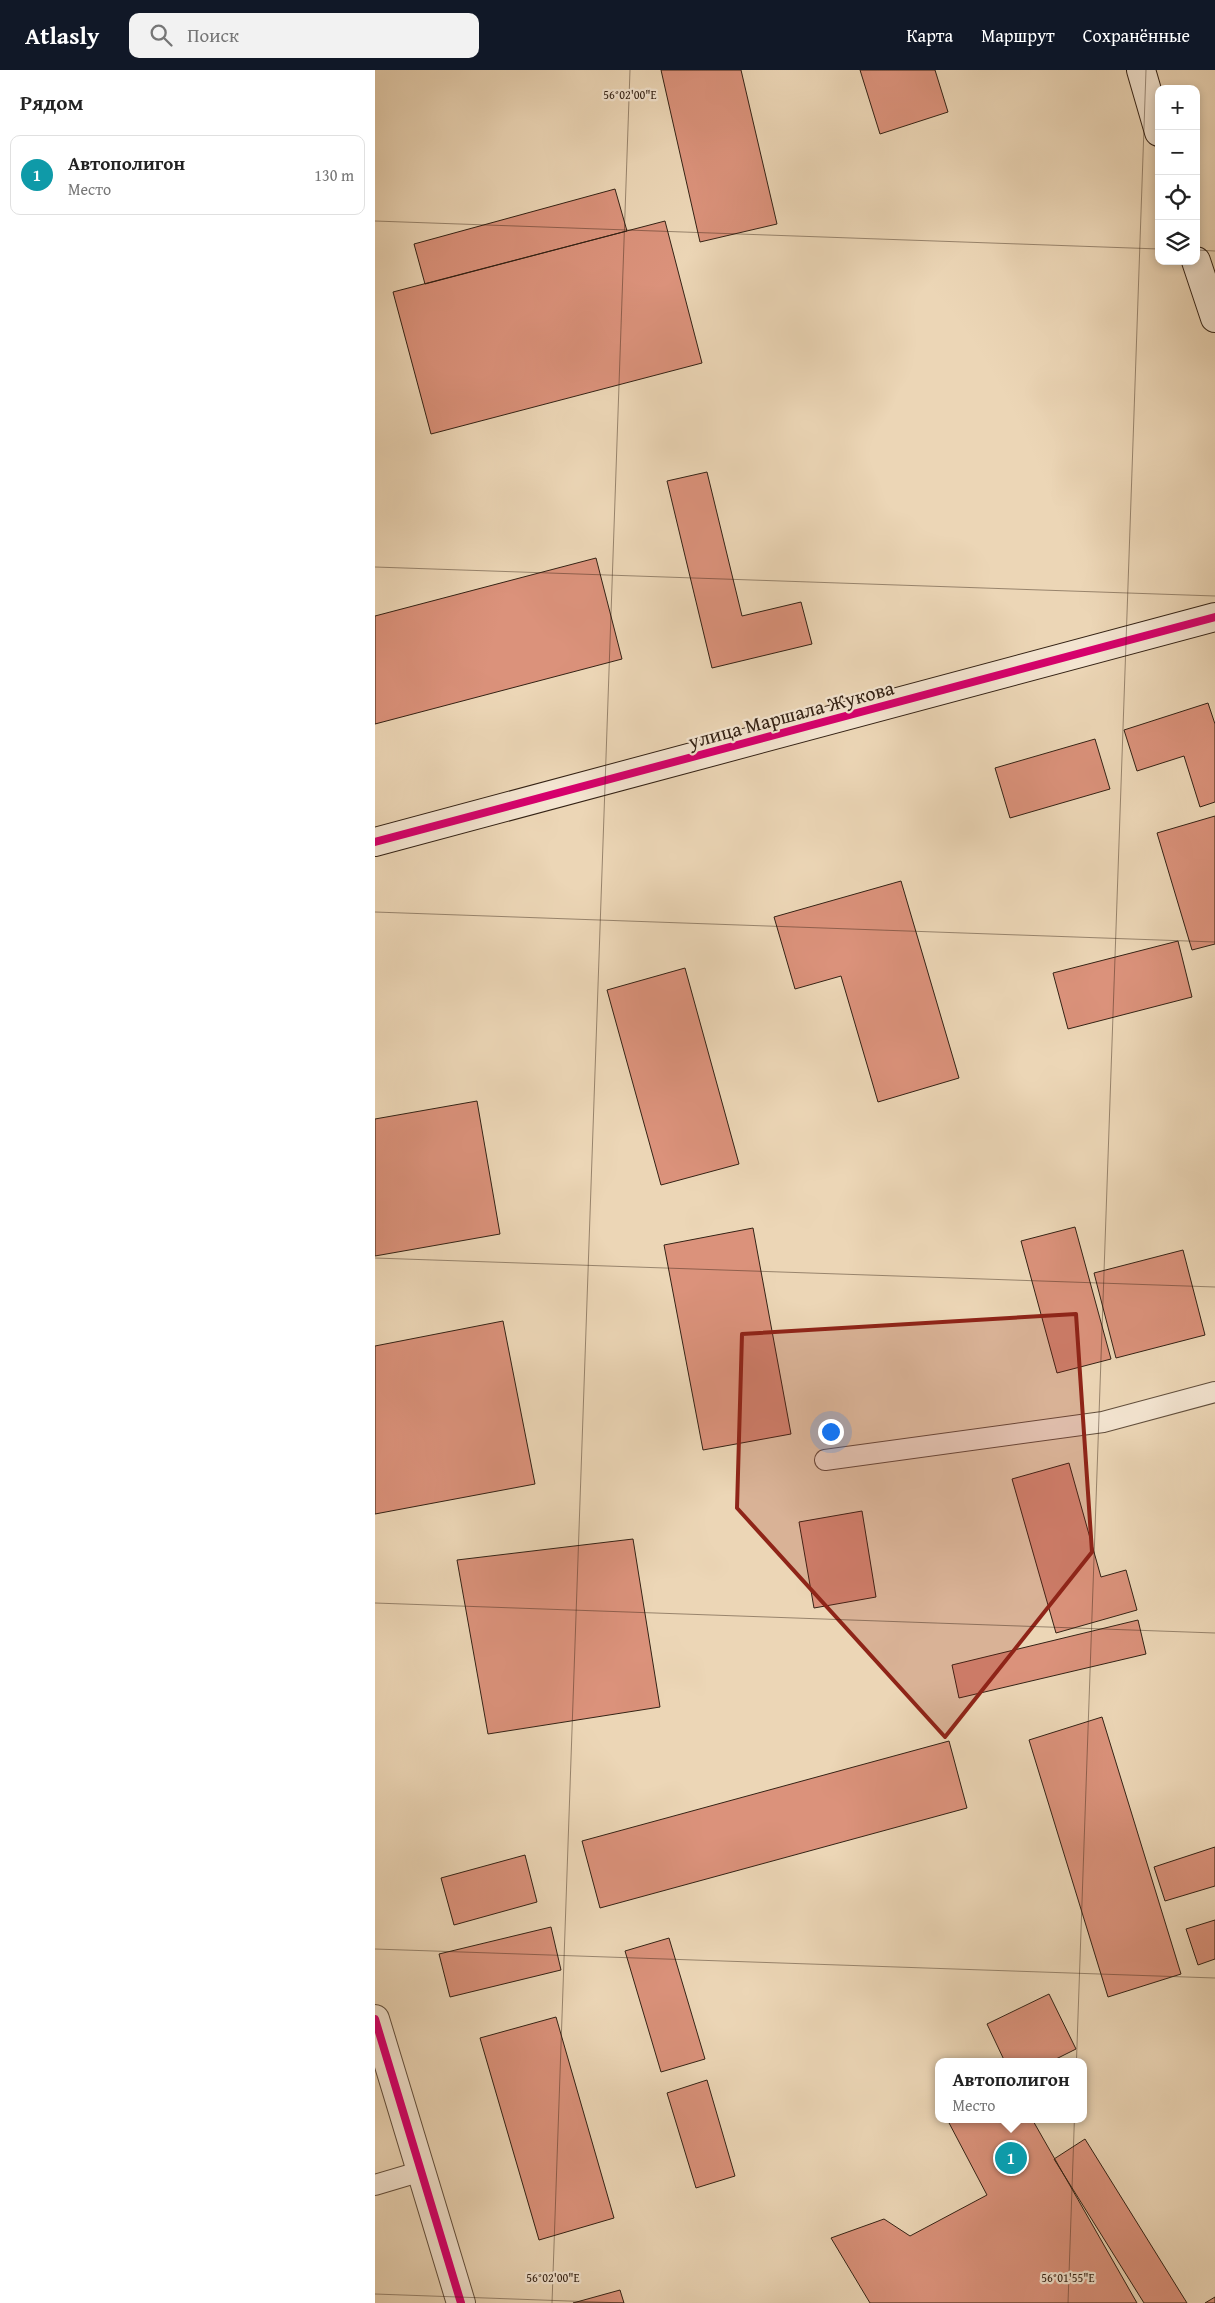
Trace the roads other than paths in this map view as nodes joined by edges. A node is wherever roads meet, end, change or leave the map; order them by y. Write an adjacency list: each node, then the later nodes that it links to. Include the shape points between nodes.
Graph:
1 (1141, 70): 2 (street)
2 (1158, 130)
3 (1205, 279): 4 (street)
4 (1215, 318)
5 (1215, 617): 6 (street, улица Маршала Жукова)
6 (375, 842)
7 (1215, 1392): 8 (lane, via 1103,1422)
8 (825, 1460)
9 (375, 2019): 10 (street)
10 (422, 2171): 11 (lane); 12 (street)
11 (375, 2185)
12 (461, 2303)

